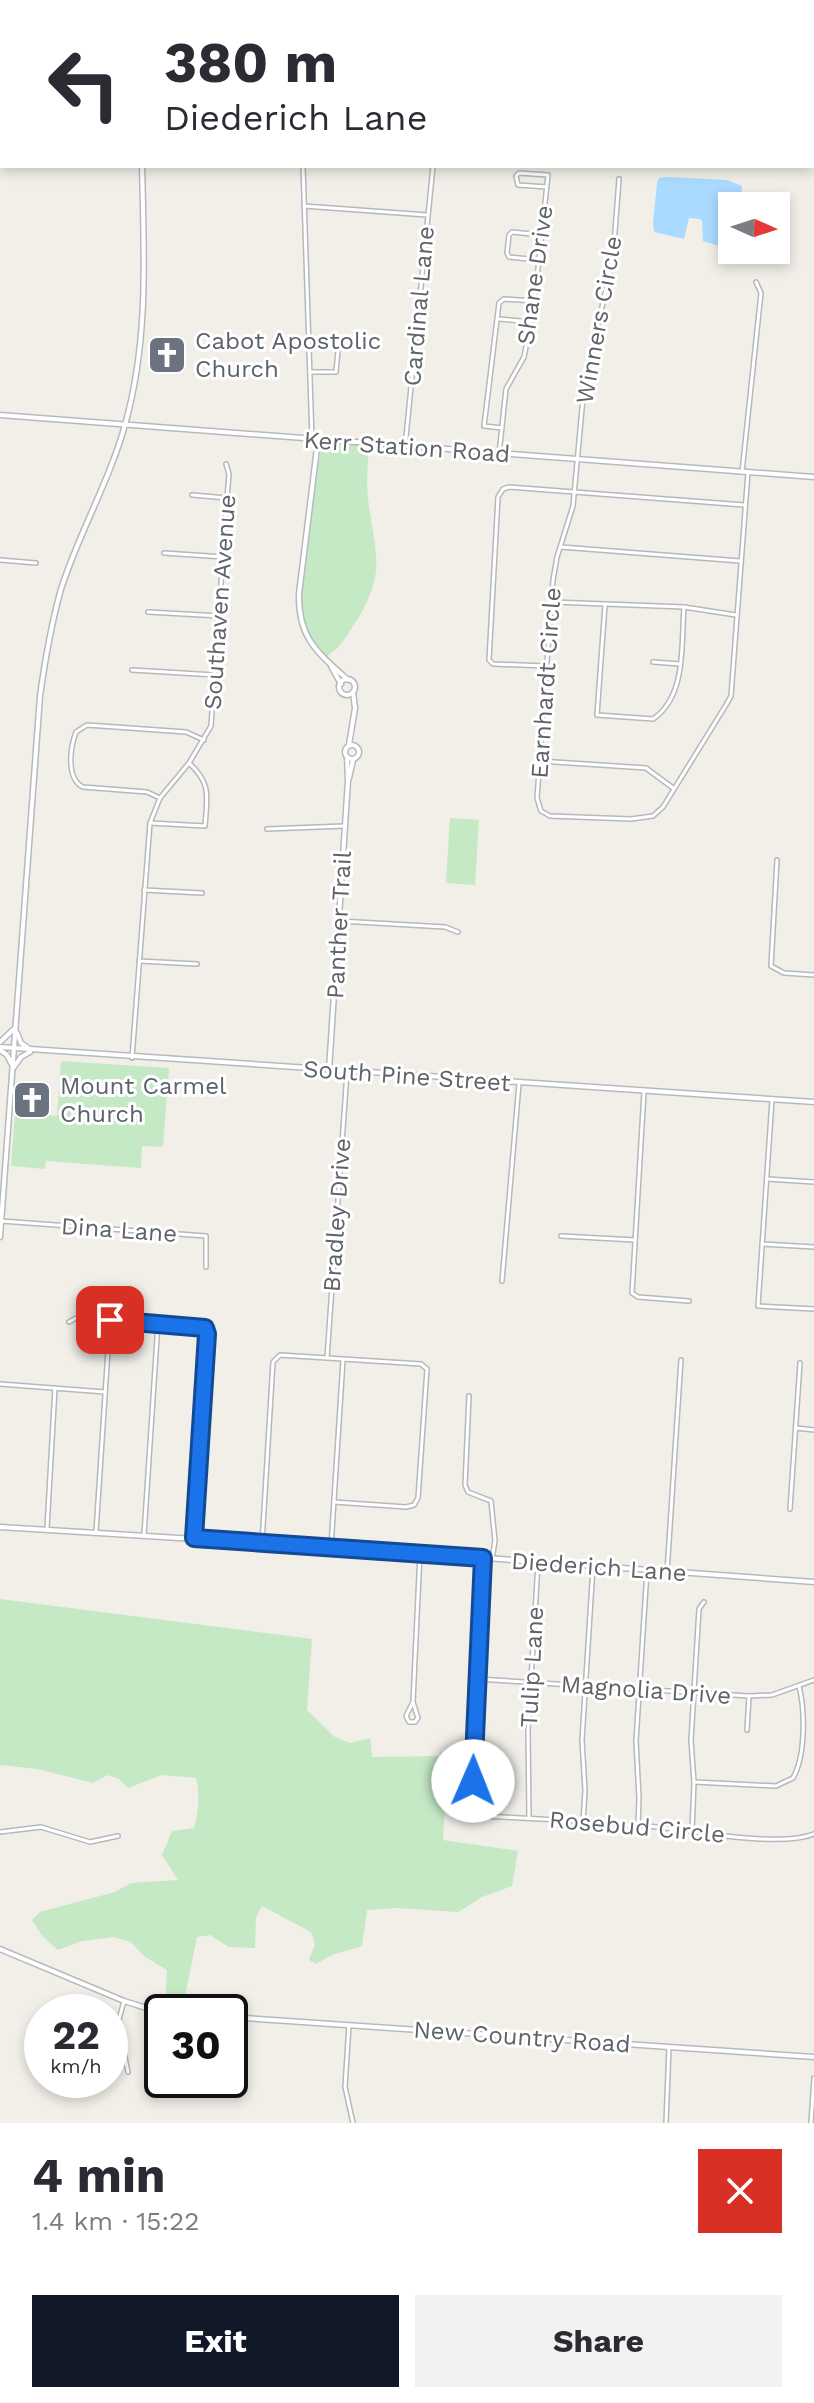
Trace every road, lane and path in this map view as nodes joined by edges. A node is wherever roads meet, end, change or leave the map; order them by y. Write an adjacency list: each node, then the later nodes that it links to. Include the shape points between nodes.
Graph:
1 (142, 168): 17 (street, via 144,315)
2 (303, 168): 6 (street)
3 (433, 168): 7 (street, Cardinal Lane)
4 (619, 179): 22 (street, Winners Circle, via 613,258 584,387)
5 (547, 187): 5 (street, Shane Drive, via 548,175 516,176 518,185); 8 (street, Shane Drive)
6 (304, 206): 7 (street); 15 (street)
7 (427, 215): 20 (street, Cardinal Lane)
8 (542, 235): 9 (street, Shane Drive); 9 (street, via 510,233 507,253)
9 (540, 261): 11 (street, Shane Drive)
10 (756, 282): 24 (street, Earnhardt Circle, via 761,293)
11 (535, 301): 12 (street, via 502,300); 13 (street, Shane Drive)
12 (499, 319): 13 (street); 18 (street, via 484,426)
13 (531, 322): 18 (street, Shane Drive, via 524,357 506,389)
14 (339, 340): 15 (street, via 336,372)
15 (310, 372): 19 (street)
16 (0, 415): 17 (street, Kerr Station Road)
17 (125, 424): 19 (street, Kerr Station Road); 69 (street, via 62,588 48,640)
18 (502, 428): 21 (street, Shane Drive)
19 (315, 440): 20 (street, Kerr Station Road); 44 (street, via 299,614 303,629)
20 (405, 447): 21 (street, Kerr Station Road)
21 (499, 454): 22 (street, Kerr Station Road)
22 (577, 460): 24 (street, Kerr Station Road); 26 (street, Earnhardt Circle)
23 (226, 464): 28 (street, Southaven Avenue)
24 (745, 472): 25 (street, Kerr Station Road); 29 (street, Earnhardt Circle)
25 (814, 477)
26 (574, 492): 29 (street); 30 (street, Earnhardt Circle); 45 (street, via 509,487 498,497 489,660)
27 (192, 495): 28 (street)
28 (227, 498): 32 (street, Southaven Avenue)
29 (744, 505): 34 (street, Earnhardt Circle)
30 (561, 547): 34 (street); 36 (street, Earnhardt Circle)
31 (164, 553): 32 (street)
32 (224, 557): 41 (street, Southaven Avenue)
33 (0, 560): 35 (street)
34 (740, 561): 40 (street, Earnhardt Circle)
35 (36, 563)
36 (552, 602): 37 (street); 45 (street, Earnhardt Circle)
37 (605, 605): 38 (street); 43 (street, via 597,715 656,718 678,684)
38 (684, 607): 40 (street); 43 (street)
39 (148, 612): 41 (street)
40 (736, 615): 56 (street, Earnhardt Circle, via 731,696)
41 (220, 616): 47 (street, Southaven Avenue)
42 (653, 662): 43 (street)
43 (680, 664)
44 (331, 666): 48 (street); 49 (street)
45 (547, 666): 54 (street, Earnhardt Circle)
46 (132, 670): 47 (street)
47 (215, 675): 51 (street, Southaven Avenue, via 211,726)
48 (348, 680): 49 (street); 50 (street, via 354,684)
49 (341, 684): 50 (street, via 341,692)
50 (350, 694): 52 (street, via 355,708)
51 (204, 740): 55 (street, Southaven Avenue); 57 (street, via 186,732 87,725 76,732 71,775 75,784)
52 (352, 745): 53 (street, via 345,749); 53 (street, via 360,752)
53 (350, 758): 59 (street, Panther Trail)
54 (540, 761): 56 (street, via 646,768); 56 (street, Earnhardt Circle, via 537,806 550,816 644,818 663,807)
55 (189, 763): 57 (street, Southaven Avenue); 58 (street, via 205,780 205,826)
56 (674, 789)
57 (160, 798): 58 (street, Southaven Avenue)
58 (150, 823): 62 (street, Southaven Avenue)
59 (344, 826): 60 (street); 64 (street, Panther Trail)
60 (267, 829)
61 (777, 860): 68 (street, via 771,966 784,973)
62 (144, 890): 63 (street); 66 (street, Southaven Avenue)
63 (202, 893)
64 (340, 921): 65 (street); 75 (street, Panther Trail)
65 (458, 932)
66 (139, 961): 67 (street); 73 (street, Southaven Avenue)
67 (197, 964)
68 (814, 975)
69 (16, 1027): 70 (street); 71 (street); 72 (street, via 21,1043)
70 (0, 1047): 71 (street, South Pine Street); 74 (street)
71 (14, 1048): 72 (street, South Pine Street); 74 (street)
72 (33, 1051): 73 (street, South Pine Street); 74 (street)
73 (132, 1058): 75 (street, South Pine Street)
74 (13, 1069): 83 (street)
75 (329, 1070): 76 (street, South Pine Street)
76 (347, 1072): 77 (street, South Pine Street); 96 (street, Bradley Drive)
77 (519, 1084): 78 (street, South Pine Street); 90 (street)
78 (644, 1092): 79 (street, South Pine Street); 86 (street)
79 (772, 1100): 80 (street, South Pine Street); 81 (street)
80 (814, 1102)
81 (767, 1179): 82 (street); 87 (street)
82 (814, 1182)
83 (1, 1221): 85 (street); 89 (street, Dina Lane, via 206,1236)
84 (561, 1236): 86 (street)
85 (0, 1237)
86 (635, 1240): 91 (street, via 634,1296)
87 (762, 1244): 88 (street); 92 (street, via 758,1306)
88 (814, 1247)
89 (206, 1267)
90 (502, 1281)
91 (689, 1301)
92 (814, 1309)
93 (110, 1320): 94 (street); 95 (street); 102 (street)
94 (69, 1322)
95 (158, 1323): 111 (street); 112 (street, via 200,1326 207,1334)
96 (327, 1358): 97 (street); 113 (street, via 280,1355 273,1362)
97 (343, 1359): 106 (street); 106 (street, via 421,1364 427,1369 414,1505)
98 (681, 1360): 121 (street)
99 (800, 1363): 104 (street)
100 (0, 1384): 101 (street)
101 (55, 1388): 102 (street); 109 (street)
102 (105, 1392): 110 (street)
103 (469, 1396): 117 (street, via 465,1485 468,1492 491,1501)
104 (796, 1428): 105 (street); 107 (street)
105 (814, 1430)
106 (334, 1502): 114 (street)
107 (790, 1509)
108 (0, 1527): 109 (street, Diederich Lane)
109 (47, 1530): 110 (street, Diederich Lane)
110 (96, 1532): 111 (street, Diederich Lane)
111 (144, 1535): 112 (street, Diederich Lane)
112 (194, 1538): 113 (street, Diederich Lane)
113 (262, 1543): 114 (street, Diederich Lane)
114 (331, 1547): 115 (street, Diederich Lane)
115 (420, 1553): 116 (street, Diederich Lane); 132 (street)
116 (483, 1558): 117 (street, Diederich Lane); 124 (street, Rosebud Circle)
117 (492, 1559): 118 (street, Diederich Lane)
118 (538, 1563): 119 (street, Diederich Lane); 126 (street, Tulip Lane)
119 (593, 1567): 120 (street, Diederich Lane); 127 (street)
120 (647, 1571): 121 (street, Diederich Lane); 129 (street)
121 (667, 1572): 122 (street, Diederich Lane)
122 (814, 1582)
123 (704, 1602): 130 (street, via 699,1609)
124 (476, 1679): 126 (street, Magnolia Drive); 135 (street, Rosebud Circle, via 472,1806 484,1816)
125 (814, 1680): 128 (street, Magnolia Drive)
126 (531, 1682): 127 (street, Magnolia Drive); 135 (street, Tulip Lane)
127 (585, 1686): 129 (street, Magnolia Drive); 136 (street)
128 (799, 1686): 131 (street, Magnolia Drive); 134 (street, via 801,1745 793,1778 776,1786)
129 (639, 1689): 130 (street, Magnolia Drive); 137 (street)
130 (694, 1693): 131 (street, Magnolia Drive); 134 (street)
131 (749, 1696): 133 (street)
132 (413, 1702): 132 (street, via 406,1716 409,1722 418,1718)
133 (747, 1730)
134 (694, 1782): 139 (street)
135 (529, 1818): 136 (street, Rosebud Circle)
136 (583, 1822): 137 (street, Rosebud Circle)
137 (638, 1825): 139 (street, Rosebud Circle)
138 (0, 1832): 141 (street, via 41,1827 90,1842)
139 (692, 1833): 140 (street, Rosebud Circle, via 792,1839)
140 (814, 1834)
141 (118, 1836)
142 (0, 1949): 143 (street)
143 (107, 1994)
144 (248, 2018): 145 (street, New Country Road)
145 (349, 2025): 146 (street, New Country Road); 149 (street, via 345,2087)
146 (669, 2047): 147 (street, New Country Road); 150 (street)
147 (814, 2057)
148 (814, 2078): 151 (street)
149 (353, 2123)
150 (666, 2123)
151 (811, 2123)

